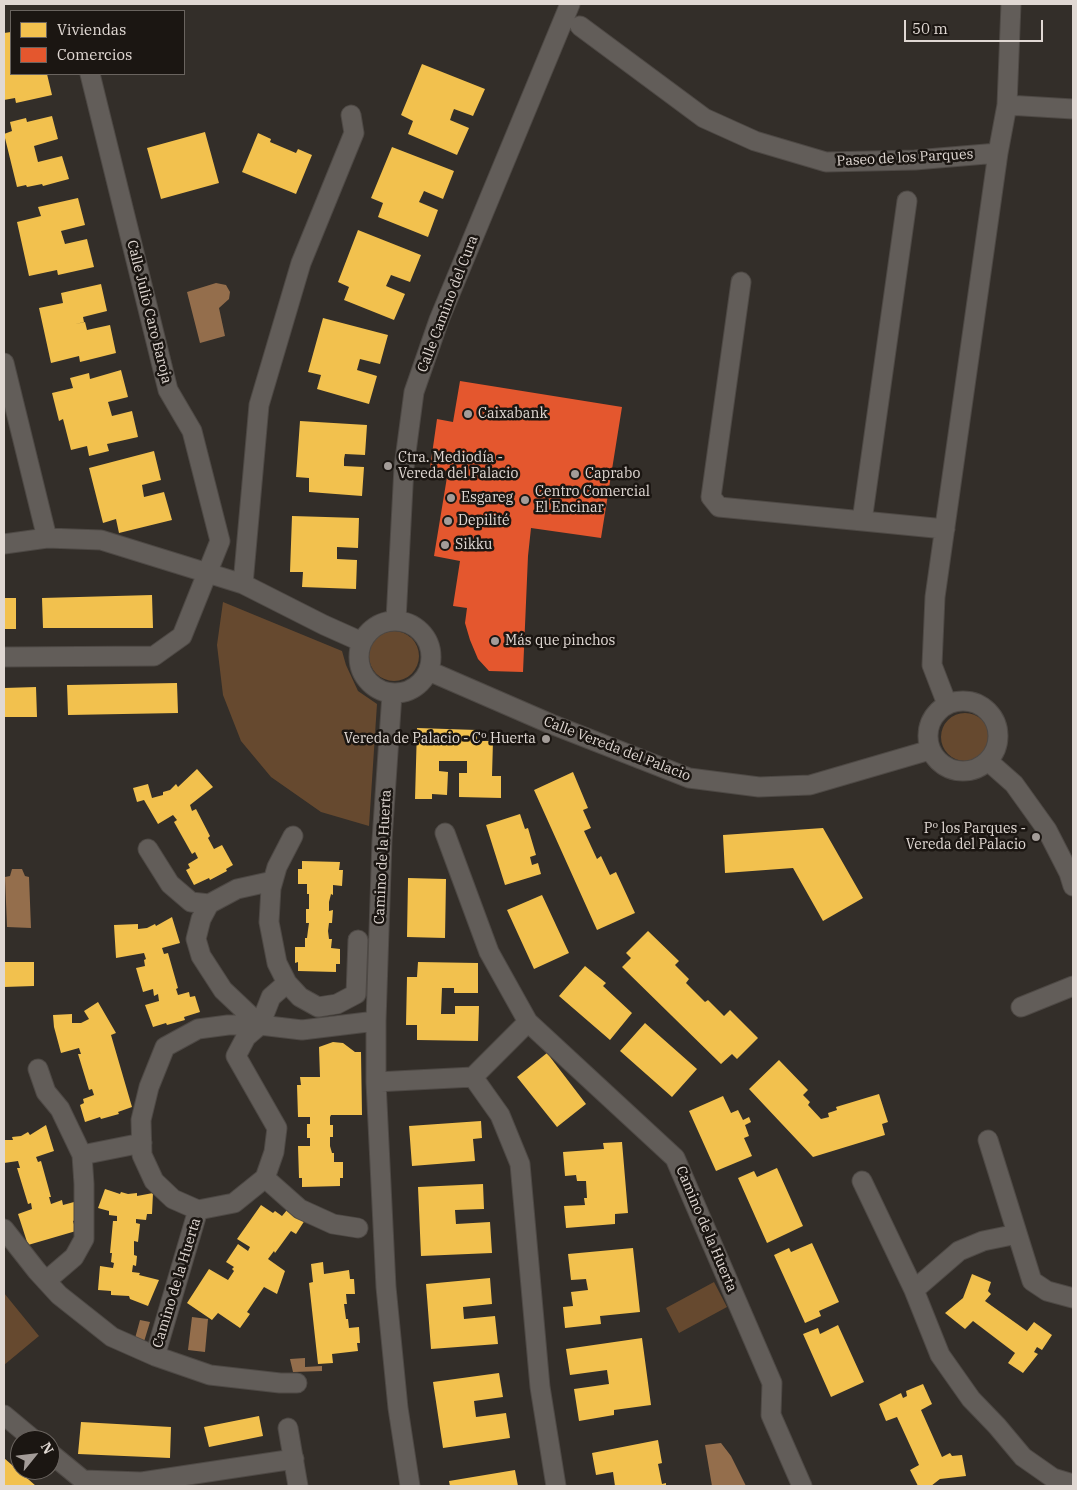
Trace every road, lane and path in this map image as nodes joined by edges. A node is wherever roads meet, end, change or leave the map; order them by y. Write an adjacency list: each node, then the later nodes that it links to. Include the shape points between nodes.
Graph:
1 (570, 4): 18 (street, Calle Camino del Cura, via 439,320 414,392 404,467)
2 (1011, 4): 5 (street)
3 (580, 26): 8 (street, Paseo de los Parques, via 704,118 755,141 826,162 905,160)
4 (90, 75): 16 (street, Calle Julio Caro Baroja, via 168,390 192,432 220,541)
5 (1007, 105): 6 (street); 8 (street)
6 (1073, 109)
7 (351, 115): 17 (street, via 354,133 301,263 259,405)
8 (998, 152): 13 (street)
9 (907, 201): 12 (street)
10 (740, 282): 12 (street, via 711,497 719,507)
11 (4, 364): 14 (street)
12 (862, 521): 13 (street)
13 (945, 529): 23 (street, via 935,597 932,665)
14 (47, 538): 15 (street); 16 (street, via 101,540)
15 (4, 544)
16 (208, 574): 17 (street); 20 (street, Calle Julio Caro Baroja, via 182,636 154,656)
17 (243, 584): 19 (street)
18 (396, 620): 19 (street, via 370,630); 21 (street, via 410,623 429,643 432,658)
19 (362, 642): 22 (street, via 358,656 364,675 379,690)
20 (4, 657)
21 (429, 671): 22 (street, via 414,688); 24 (street, Calle Vereda del Palacio, via 551,724 689,778 759,787 810,785)
22 (392, 694): 36 (street, Camino de la Huerta, via 382,840)
23 (947, 704): 24 (street, via 938,710 930,723 927,739); 25 (street, via 959,700 971,702 991,715 997,726 998,738)
24 (930, 750): 25 (street, via 945,767 956,771 973,769)
25 (988, 761): 30 (street, via 1014,784 1047,830)
26 (445, 833): 37 (street, Camino de la Huerta, via 489,952)
27 (293, 836): 29 (street, Camino de la Huerta)
28 (148, 849): 31 (street, via 170,884 191,902)
29 (273, 881): 31 (street, via 237,890); 33 (street, Camino de la Huerta, via 269,922 277,963)
30 (1073, 886)
31 (209, 904): 38 (street, via 200,919 196,939 201,956 223,990)
32 (358, 940): 33 (street, Camino de la Huerta, via 356,994 337,1004 318,1007 300,997)
33 (287, 982): 38 (street, via 270,997)
34 (1073, 986): 35 (street)
35 (1021, 1007)
36 (376, 1022): 38 (street, Camino de la Huerta, via 302,1030); 41 (street, Camino de la Huerta)
37 (528, 1022): 40 (street); 66 (street, Camino de la Huerta, via 675,1158 772,1383 771,1416)
38 (260, 1025): 43 (street, Camino de la Huerta, via 198,1029 165,1047 149,1087 141,1120); 45 (street, via 246,1038 236,1056 277,1128 274,1152)
39 (38, 1069): 44 (street, via 46,1092 60,1108)
40 (473, 1077): 41 (street); 65 (street, via 500,1114 520,1164 540,1387)
41 (376, 1082): 64 (street, Camino de la Huerta, via 386,1287 398,1408)
42 (988, 1140): 50 (street)
43 (142, 1143): 44 (street); 47 (street, Camino de la Huerta, via 142,1155 154,1181 173,1200)
44 (82, 1155): 51 (street, via 84,1240 74,1257)
45 (265, 1178): 47 (street, Camino de la Huerta, via 234,1203); 48 (street, via 300,1208 333,1224)
46 (862, 1181): 52 (street)
47 (198, 1210): 54 (street, Camino de la Huerta)
48 (358, 1228)
49 (4, 1229): 51 (street, Camino de la Huerta)
50 (1017, 1234): 52 (street, via 983,1241 959,1251); 53 (street, via 1032,1280 1047,1291)
51 (46, 1281): 54 (street, Camino de la Huerta, via 112,1336)
52 (914, 1290): 61 (street, via 940,1355 971,1399 1023,1457)
53 (1073, 1298)
54 (155, 1356): 55 (street, Camino de la Huerta, via 210,1375)
55 (297, 1383)
56 (4, 1415): 58 (street)
57 (288, 1428): 59 (street)
58 (22, 1430)
59 (294, 1459): 60 (street, via 142,1482 83,1480); 63 (street)
60 (60, 1461)
61 (1052, 1482): 62 (street)
62 (1073, 1484)
63 (298, 1486)
64 (410, 1486)
65 (556, 1486)
66 (802, 1486)

